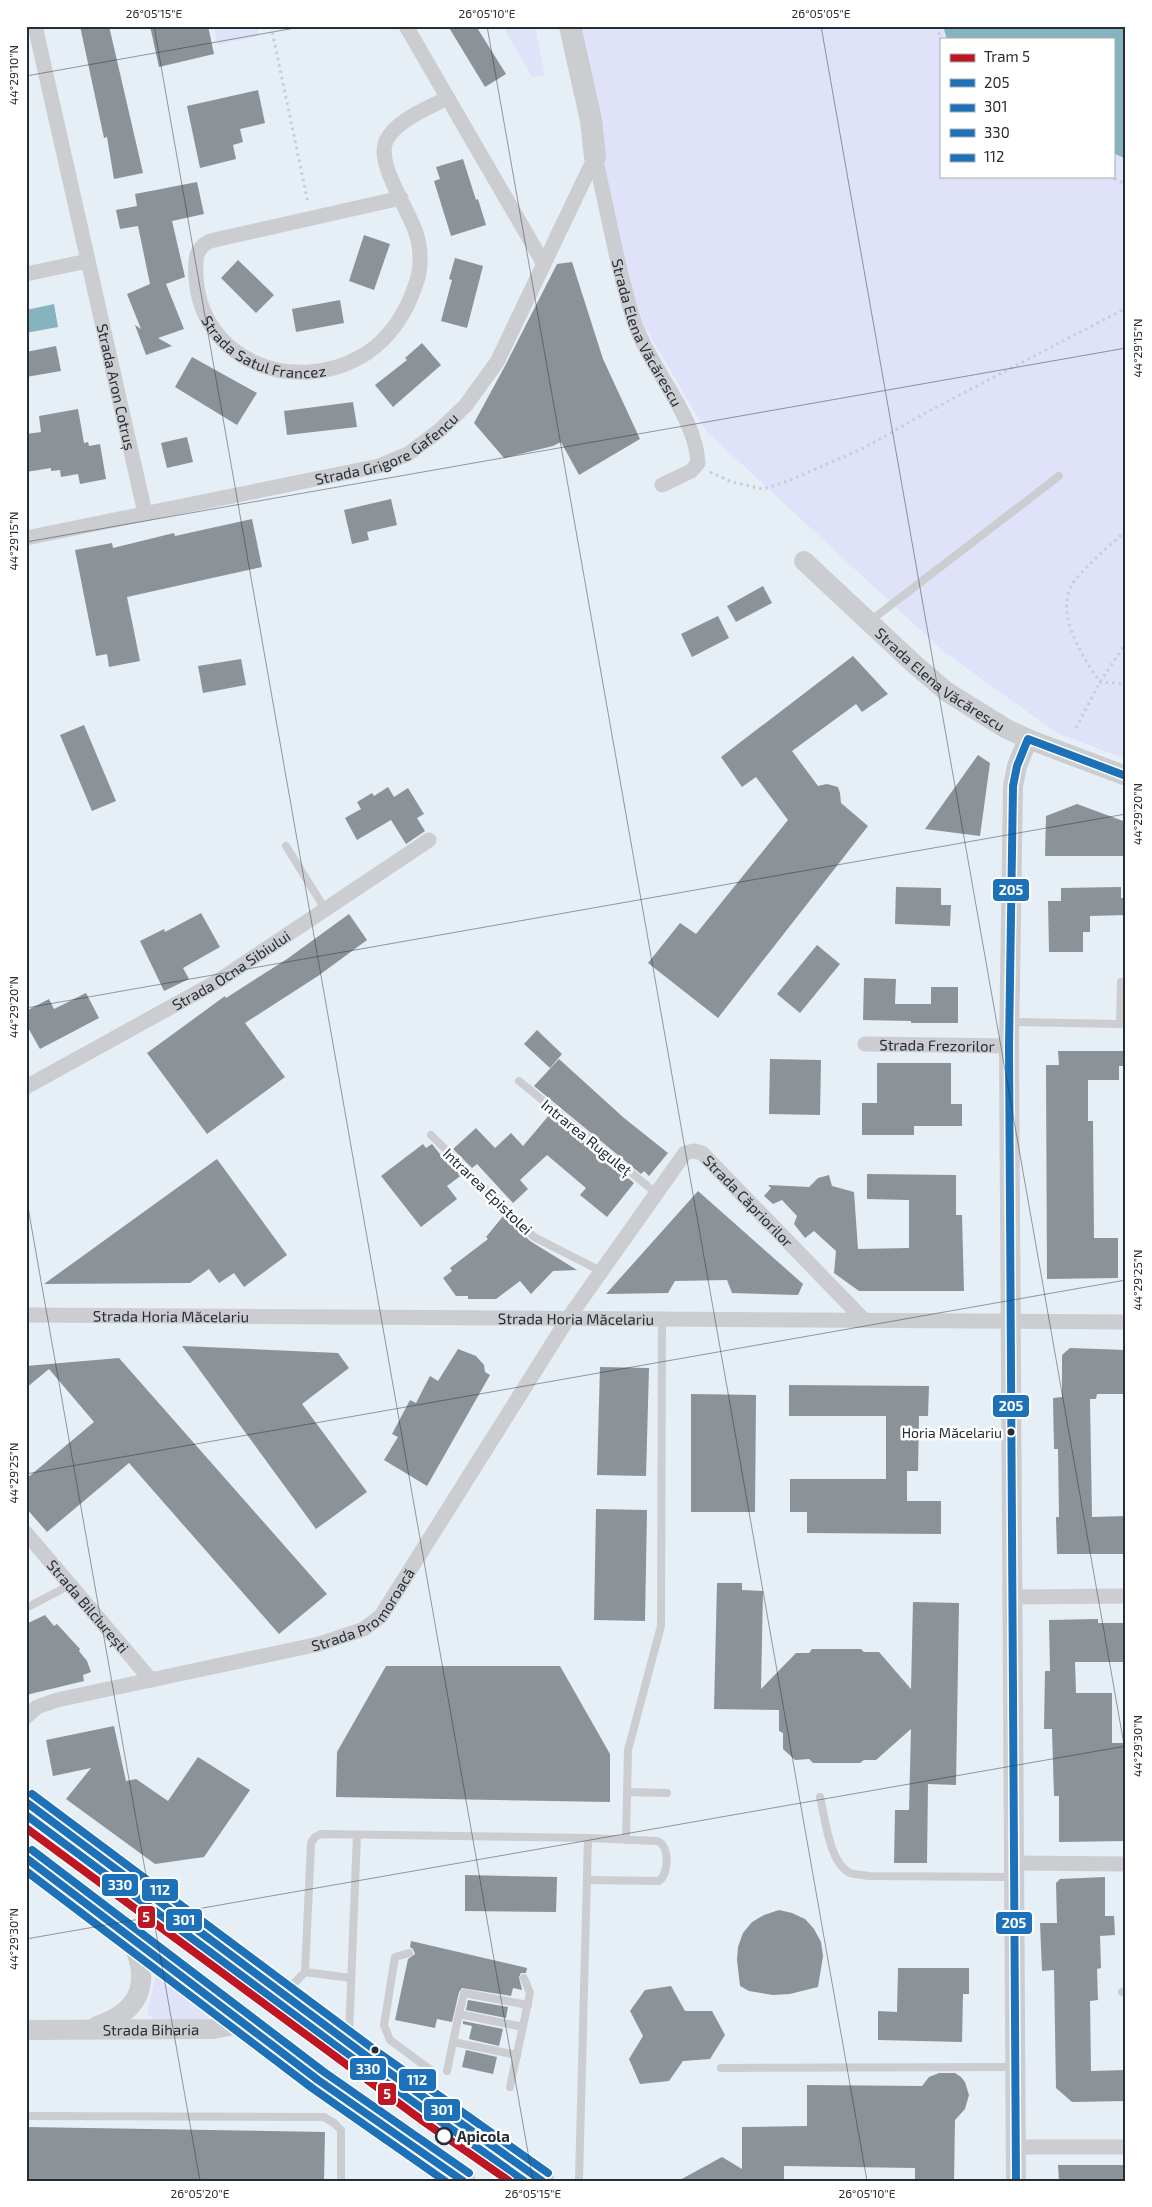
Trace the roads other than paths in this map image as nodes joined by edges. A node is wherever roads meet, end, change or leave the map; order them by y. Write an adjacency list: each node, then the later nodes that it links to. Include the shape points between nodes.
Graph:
1 (36, 26): 7 (street, Strada Aron Cotruș)
2 (406, 26): 4 (street)
3 (570, 26): 5 (main road, via 591,120)
4 (447, 98): 6 (street, Strada Satul Francez, via 395,128 385,143 391,181); 8 (street)
5 (595, 158): 8 (street, Strada Grigore Gafencu); 11 (street, Strada Elena Văcărescu, via 634,323 688,426 697,450 698,464 691,471)
6 (401, 198): 6 (street, Strada Satul Francez, via 417,234 421,261 415,288 402,316 386,337 363,356 339,367 314,373 287,372 238,355 209,324 196,284 196,254 201,245)
7 (88, 261): 9 (street); 12 (street, Strada Aron Cotruș)
8 (544, 264): 12 (street, Strada Grigore Gafencu, via 497,362 466,405 408,454 379,466)
9 (26, 274)
10 (1059, 476): 15 (lane)
11 (662, 485)
12 (145, 513): 13 (street, Strada Grigore Gafencu)
13 (26, 538)
14 (804, 561): 15 (street, Strada Elena Văcărescu)
15 (869, 622): 16 (street, Strada Elena Văcărescu, via 948,692)
16 (1028, 739): 17 (street, Strada Elena Văcărescu); 22 (street, via 1016,766 1013,786)
17 (1126, 776)
18 (429, 840): 20 (street, Strada Ocna Sibiului)
19 (286, 846): 20 (lane)
20 (325, 908): 26 (street, Strada Ocna Sibiului, via 218,981)
21 (1121, 982): 22 (lane, via 1120,1024)
22 (1009, 1022): 24 (street)
23 (866, 1044): 24 (street, Strada Frezorilor)
24 (1009, 1046): 34 (street)
25 (519, 1081): 28 (lane, Intrarea Ruguleț)
26 (26, 1086)
27 (431, 1135): 29 (lane, Intrarea Epistolei, via 534,1237)
28 (656, 1193): 29 (street, Strada Căpriorilor); 33 (street, Strada Căpriorilor, via 685,1154 702,1153)
29 (601, 1271): 31 (street, Strada Căpriorilor)
30 (26, 1315): 31 (street, Strada Horia Măcelariu)
31 (569, 1317): 32 (street, Strada Horia Măcelariu); 41 (street, Strada Promoroacă, via 381,1616 364,1630 319,1644)
32 (662, 1319): 33 (street, Strada Horia Măcelariu); 43 (lane, via 661,1626 628,1750)
33 (864, 1320): 34 (street, Strada Horia Măcelariu)
34 (1012, 1321): 35 (street, Strada Horia Măcelariu); 38 (street)
35 (1126, 1322)
36 (26, 1533): 37 (street, Strada Bilciurești)
37 (70, 1585): 40 (lane); 41 (street, Strada Bilciurești)
38 (1013, 1596): 39 (street); 52 (street)
39 (1126, 1596)
40 (26, 1608)
41 (151, 1680): 42 (street, Strada Promoroacă, via 46,1703)
42 (26, 1717)
43 (627, 1792): 44 (lane); 49 (lane)
44 (667, 1793)
45 (820, 1797): 52 (lane, via 831,1845 840,1863 850,1873 870,1876)
46 (26, 1802): 59 (main road)
47 (357, 1835): 48 (lane); 56 (lane, via 321,1834 311,1843); 57 (lane)
48 (588, 1838): 49 (lane); 53 (lane)
49 (626, 1840): 53 (lane, via 662,1843 665,1848 664,1878 659,1881)
50 (26, 1858): 54 (main road)
51 (1126, 1864): 52 (street)
52 (1014, 1870): 69 (street)
53 (587, 1880): 80 (lane)
54 (129, 1936): 62 (main road); 64 (street, Strada Biharia, via 142,1966 142,1982 135,2000 119,2017)
55 (409, 1953): 71 (lane, via 395,1957 384,2025 390,2040)
56 (305, 1972): 57 (lane); 59 (lane)
57 (351, 1978): 66 (lane)
58 (524, 1978): 60 (lane, via 530,1993)
59 (284, 1993): 66 (main road)
60 (528, 2005): 61 (lane, via 464,1992); 63 (lane)
61 (459, 2014): 63 (lane); 67 (lane)
62 (245, 2022): 64 (street, Strada Biharia, via 213,2029); 78 (main road, via 318,2080)
63 (523, 2027): 68 (lane)
64 (86, 2029): 65 (street, Strada Biharia)
65 (26, 2030)
66 (349, 2042): 79 (main road)
67 (454, 2042): 68 (lane); 72 (lane)
68 (517, 2055): 73 (lane)
69 (1016, 2067): 70 (lane); 75 (street)
70 (721, 2068)
71 (432, 2071)
72 (447, 2071)
73 (510, 2087)
74 (26, 2116): 77 (lane, via 324,2117 341,2130)
75 (1016, 2147): 76 (street); 81 (street)
76 (1126, 2147)
77 (341, 2181)
78 (462, 2181)
79 (542, 2181)
80 (579, 2181)
81 (1016, 2181)

